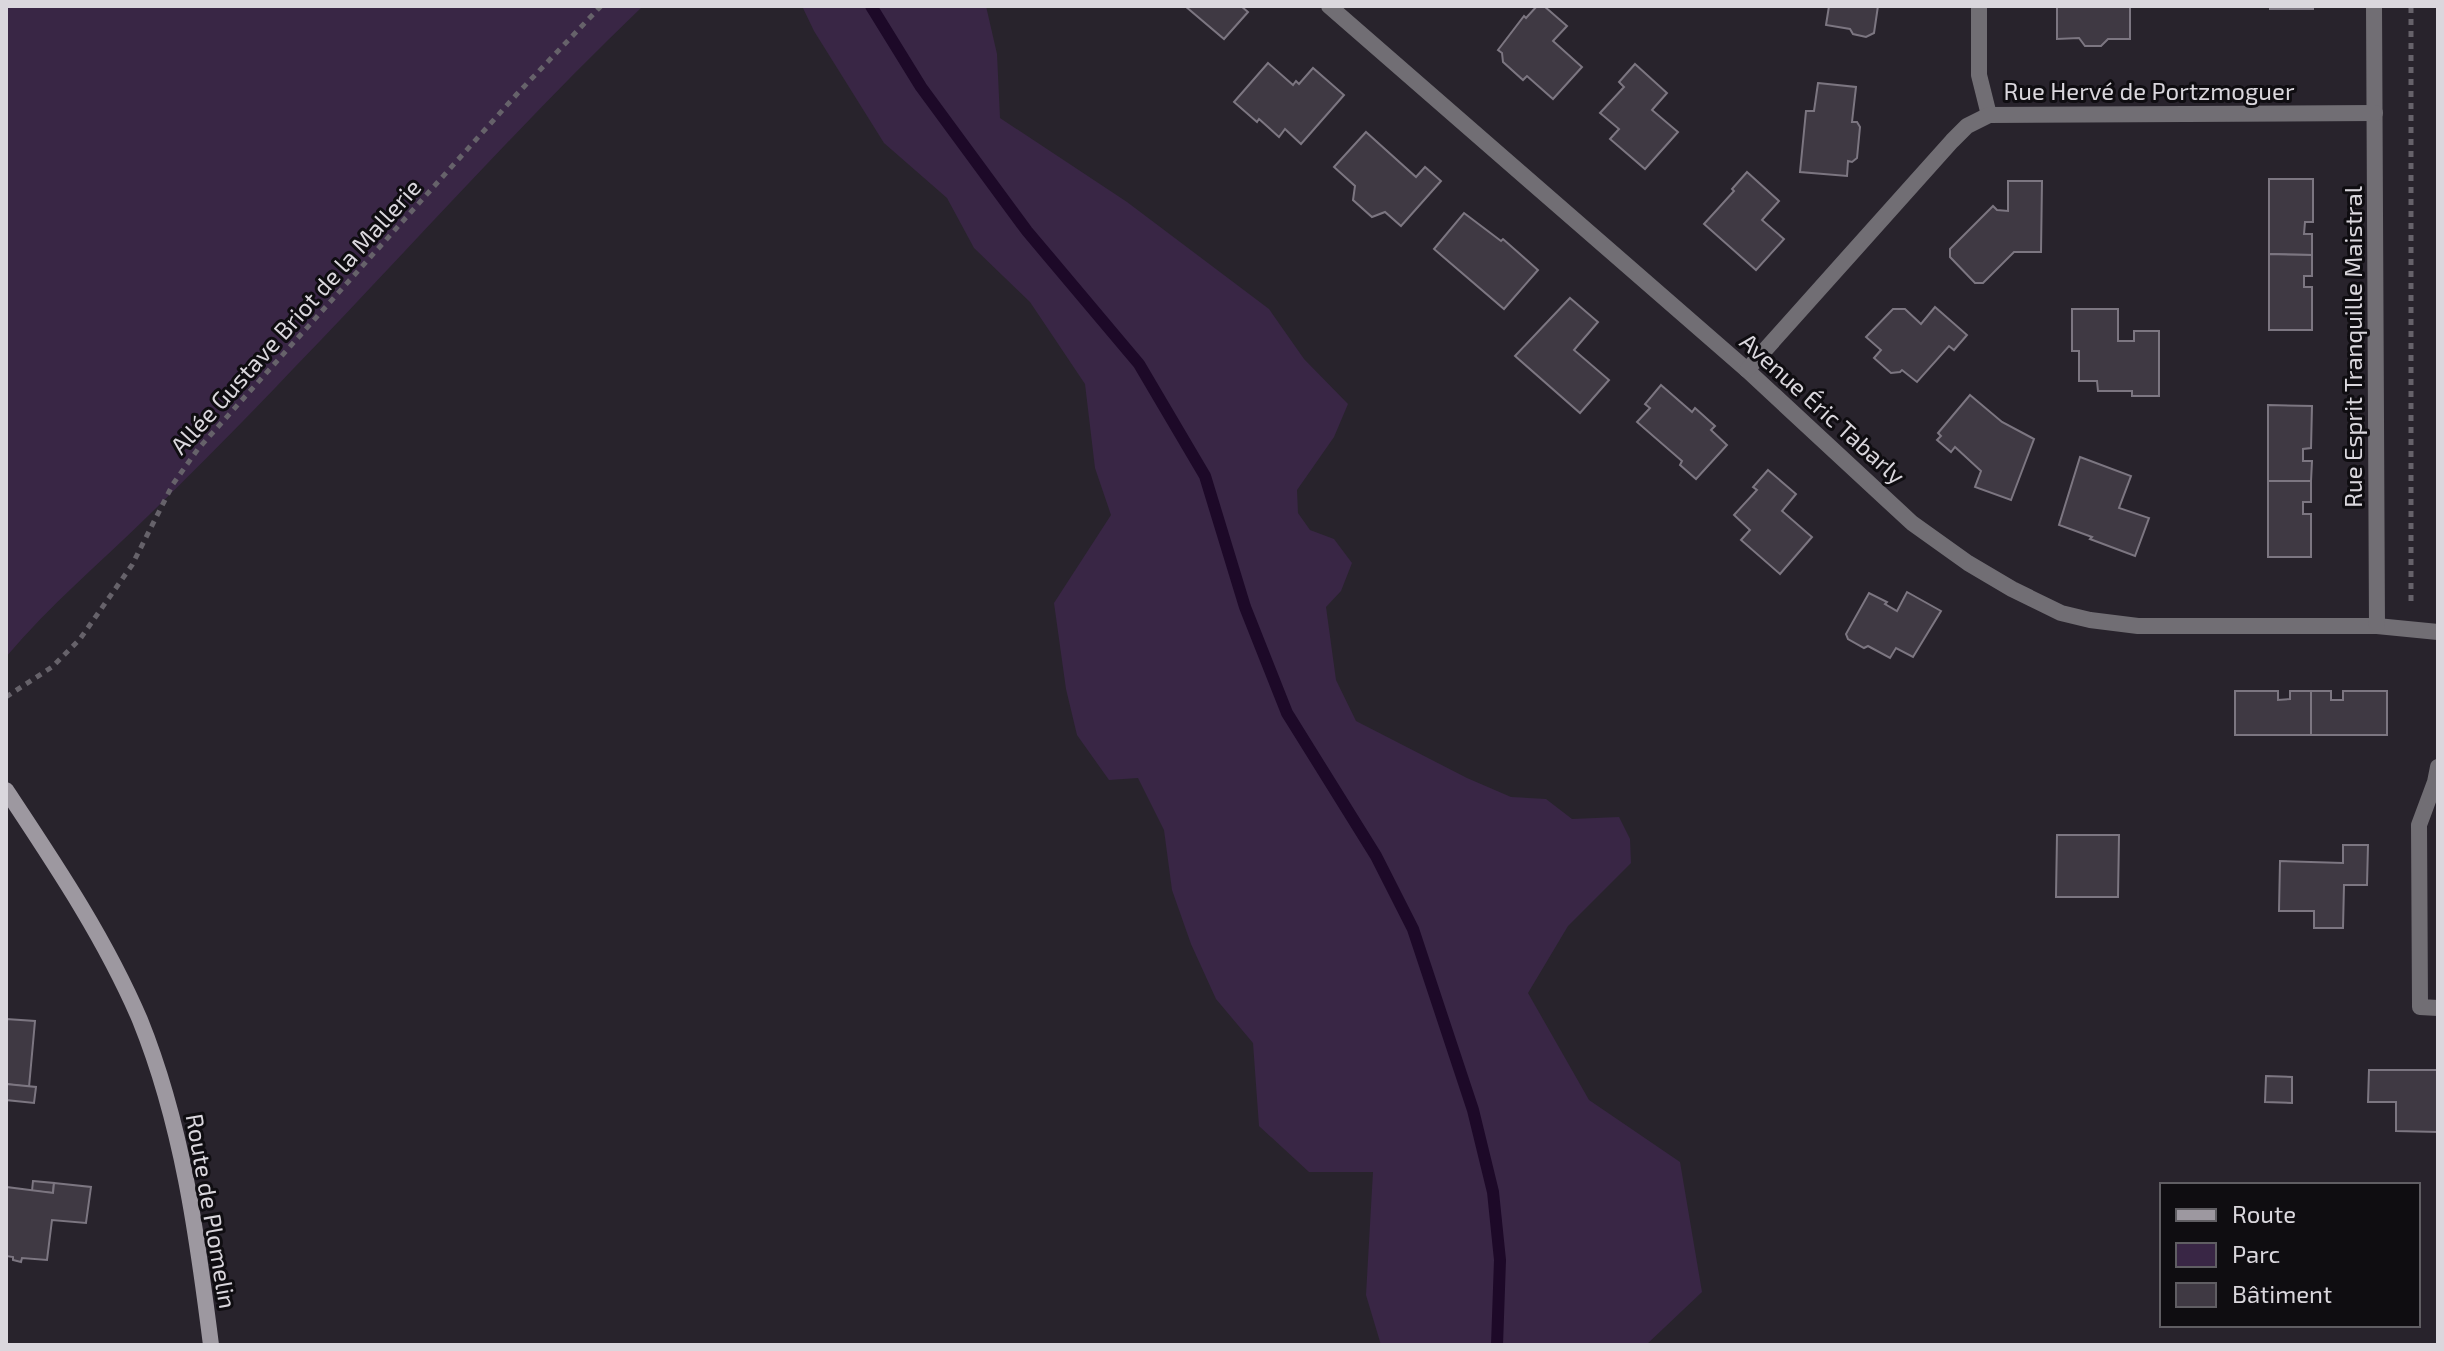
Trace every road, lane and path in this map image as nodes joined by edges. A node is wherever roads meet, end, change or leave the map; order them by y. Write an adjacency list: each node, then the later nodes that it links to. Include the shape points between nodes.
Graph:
1 (601, 6): 12 (path, Allée Gustave Briot de la Mallerie, via 198,449 173,484 132,565 80,639 52,667)
2 (1329, 6): 8 (street, Avenue Éric Tabarly)
3 (1979, 6): 7 (street, via 1979,75)
4 (2374, 6): 6 (street, Rue Esprit Tranquille Maistral)
5 (2411, 6): 10 (path)
6 (2375, 113): 7 (street, Rue Hervé de Portzmoguer); 9 (street, Rue Esprit Tranquille Maistral)
7 (1989, 115): 8 (street, Rue Hervé de Portzmoguer, via 1952,141)
8 (1747, 370): 9 (street, Avenue Éric Tabarly, via 1912,523 1988,576 2061,613 2138,626)
9 (2377, 626): 10 (street)
10 (2411, 629): 11 (street)
11 (2438, 632)
12 (6, 697)
13 (2438, 767): 15 (street, via 2419,825 2420,1007)
14 (6, 790): 16 (street, Route de Plomelin, via 100,939 152,1054 191,1197)
15 (2438, 1008)
16 (211, 1345)

